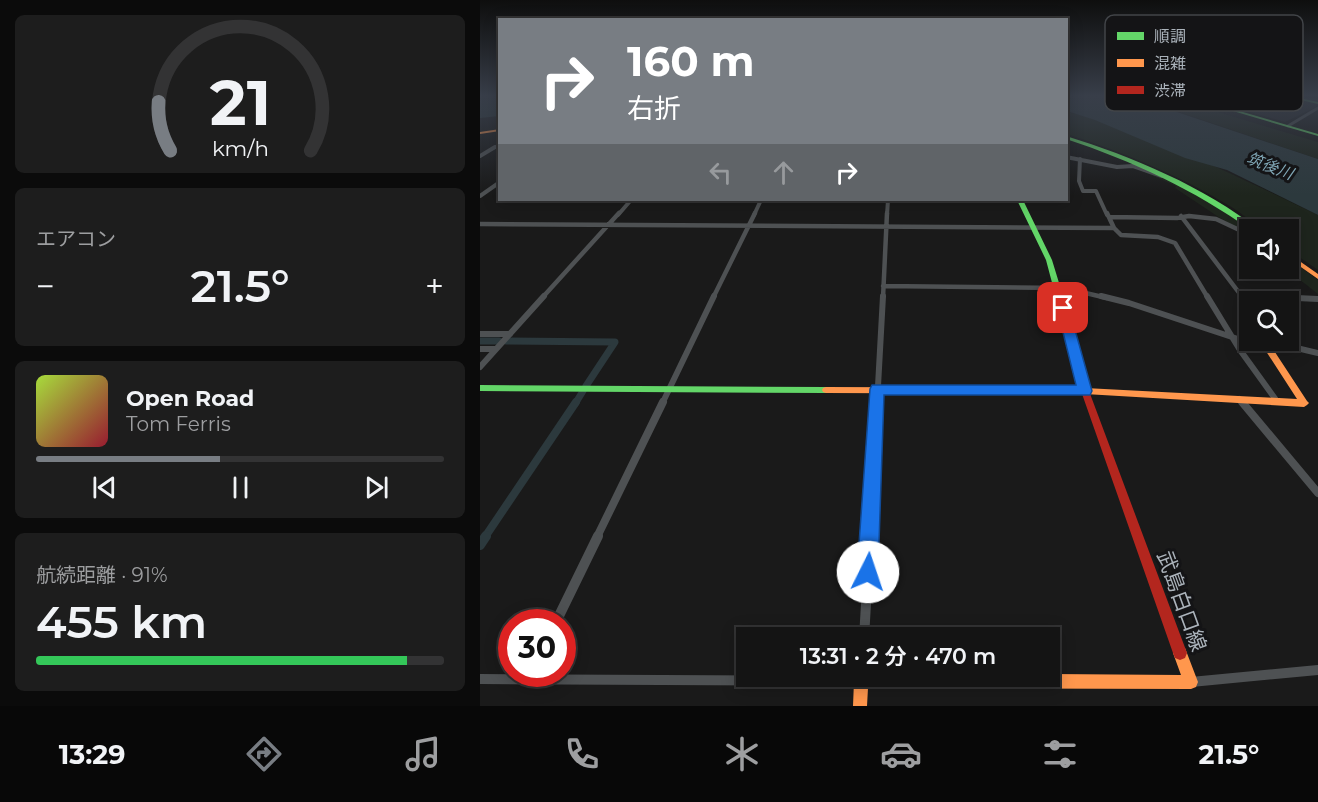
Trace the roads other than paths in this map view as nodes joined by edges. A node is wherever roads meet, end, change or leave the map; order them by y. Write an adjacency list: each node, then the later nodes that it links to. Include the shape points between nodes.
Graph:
1 (1298, 129): 4 (main road)
2 (498, 130): 3 (main road)
3 (480, 133)
4 (1318, 135)
5 (1068, 138): 10 (main road)
6 (498, 145): 7 (street)
7 (480, 156)
8 (1068, 158): 9 (street)
9 (1080, 159): 10 (street, via 1117,167 1133,166); 17 (street, via 1078,181 1083,191 1096,191)
10 (1173, 179): 19 (main road)
11 (498, 183): 12 (street)
12 (480, 196)
13 (630, 201): 21 (street)
14 (761, 201): 22 (street)
15 (888, 201): 23 (street)
16 (1020, 201): 24 (main road, 武島白口線)
17 (1109, 216): 18 (street); 25 (street)
18 (1181, 216): 26 (street, via 1224,220); 31 (street)
19 (1240, 219)
20 (480, 224): 21 (street)
21 (608, 225): 22 (street); 35 (street)
22 (749, 225): 23 (street); 45 (street)
23 (886, 225): 24 (street); 29 (street)
24 (1032, 226): 25 (street); 30 (main road, 武島白口線)
25 (1114, 228): 36 (street, via 1121,235 1158,237 1175,243)
26 (1239, 229)
27 (1299, 263): 28 (main road)
28 (1318, 277)
29 (883, 286): 30 (street); 46 (street)
30 (1058, 287): 36 (street, via 1129,303); 47 (main road, 武島白口線)
31 (1239, 293)
32 (1299, 298): 33 (street)
33 (1318, 298)
34 (480, 334): 35 (street)
35 (510, 334): 40 (street)
36 (1233, 338): 37 (street); 49 (street)
37 (1239, 339)
38 (1299, 348): 42 (street)
39 (480, 349): 40 (street)
40 (496, 349): 43 (street)
41 (1270, 351): 49 (main road, via 1304,404)
42 (1317, 352)
43 (480, 367)
44 (480, 388): 45 (main road)
45 (668, 389): 46 (main road); 51 (street)
46 (877, 389): 47 (main road); 52 (street)
47 (1085, 391): 48 (main road); 59 (main road, 武島白口線)
48 (1238, 399): 49 (main road); 50 (street)
49 (1276, 400)
50 (1318, 493)
51 (562, 609)
52 (865, 627)
53 (1318, 670): 59 (street)
54 (576, 677): 58 (street)
55 (498, 678): 56 (street)
56 (480, 679)
57 (1060, 681): 59 (main road)
58 (736, 682)
59 (1191, 682)
60 (861, 687): 61 (main road)
61 (860, 706)

